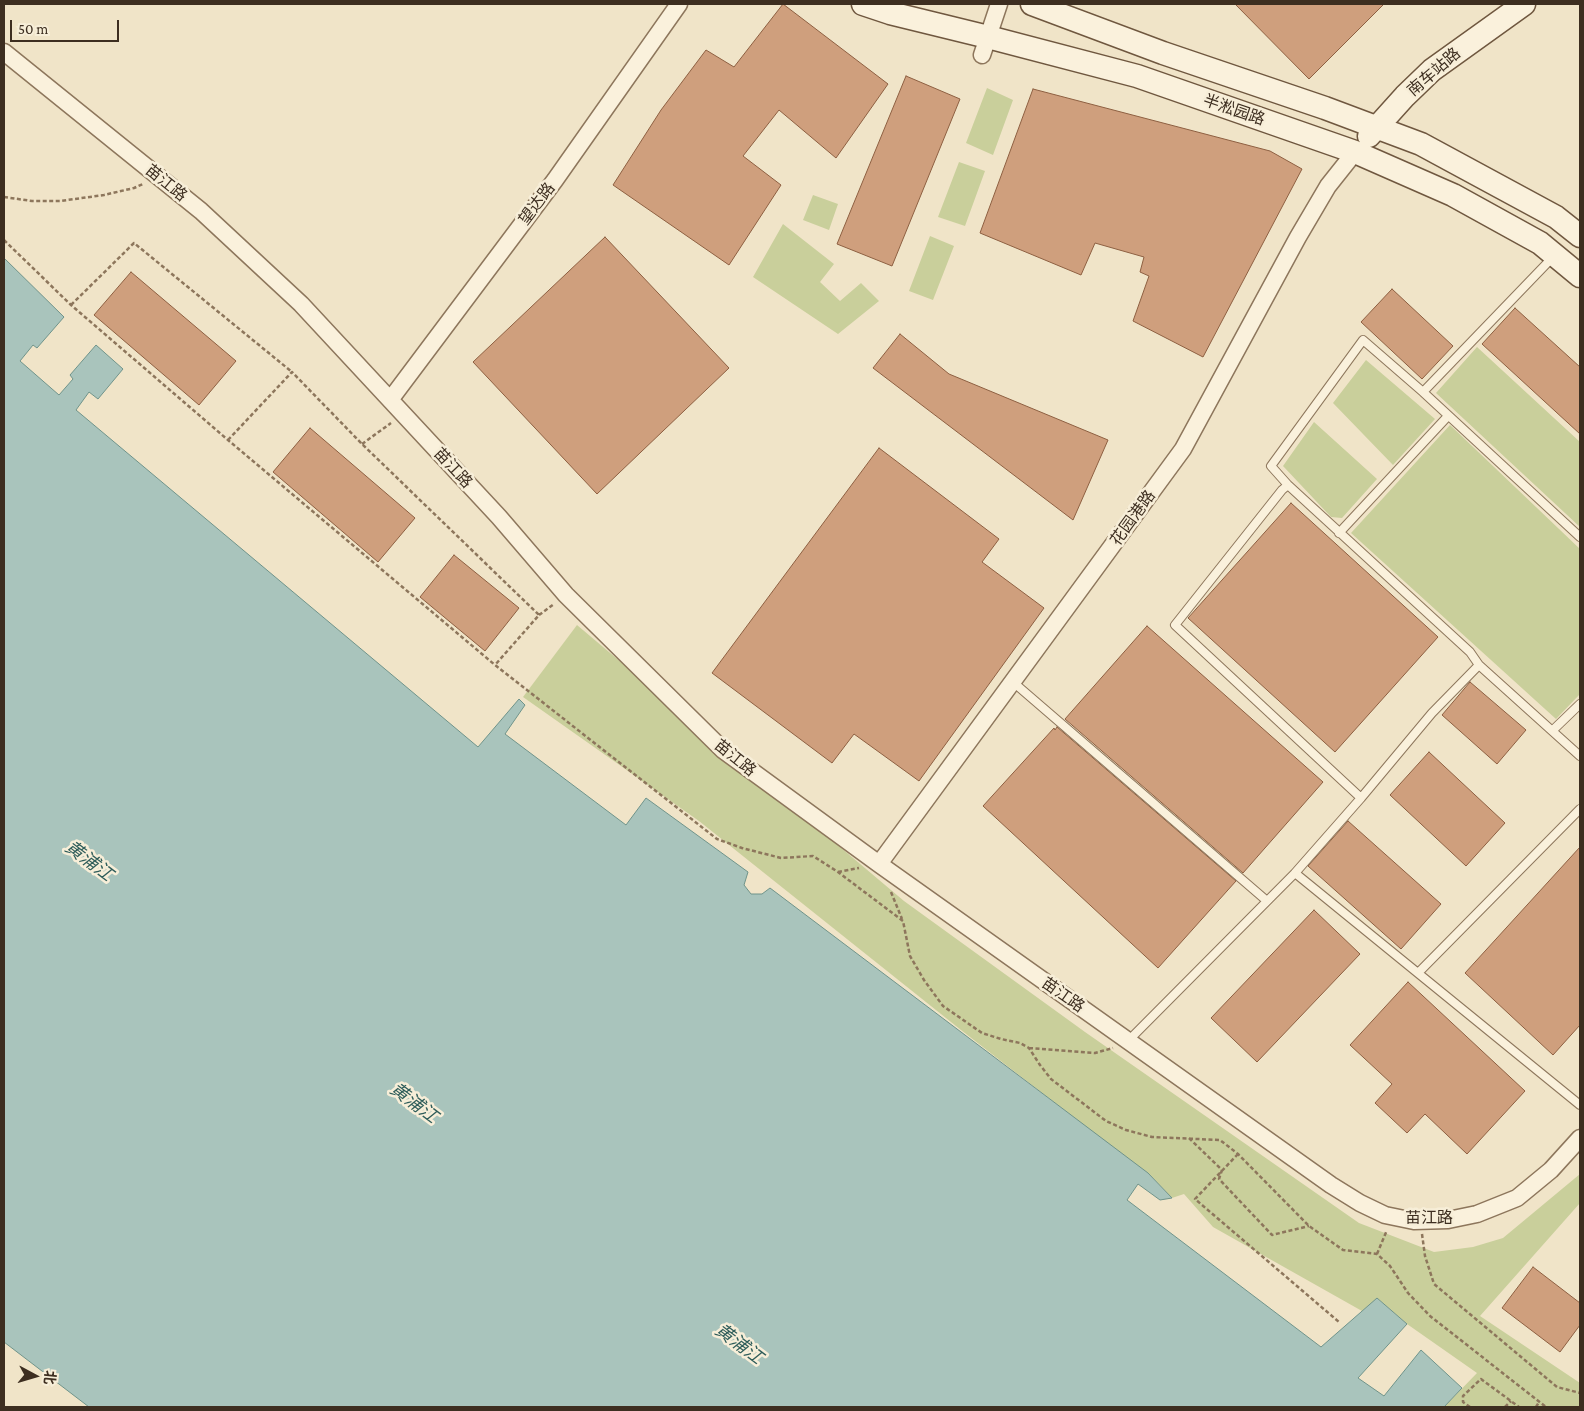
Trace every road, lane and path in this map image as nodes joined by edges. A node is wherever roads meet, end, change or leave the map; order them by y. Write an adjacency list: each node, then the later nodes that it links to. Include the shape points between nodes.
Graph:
1 (679, 4): 19 (street, 望达路, via 555,180)
2 (863, 4): 6 (main road, 半淞园路)
3 (999, 4): 6 (street)
4 (1032, 4): 8 (main road, 半淞园路)
5 (1516, 6): 8 (main road, 南车站路, via 1432,70)
6 (985, 46): 9 (main road, 半淞园路, via 1137,76)
7 (4, 52): 10 (street, 苗江路)
8 (1377, 127): 9 (main road, 南车站路); 12 (main road, 半淞园路, via 1421,144 1471,170 1556,216)
9 (1355, 152): 14 (main road, 半淞园路, via 1453,195 1540,243); 29 (street, 花园港路, via 1328,186 1298,237 1183,448)
10 (158, 177): 11 (path, via 134,188 60,201); 19 (street, 苗江路, via 201,211 301,304)
11 (4, 197)
12 (1580, 236)
13 (4, 240): 16 (path)
14 (1554, 255): 15 (main road, 半淞园路); 18 (lane)
15 (1580, 276)
16 (71, 306): 17 (path, via 134,243); 22 (path)
17 (292, 372): 22 (path); 23 (path)
18 (1423, 392): 21 (lane); 24 (lane, via 1363,340 1271,466)
19 (390, 400): 20 (street, 苗江路)
20 (404, 415): 23 (path); 35 (street, 苗江路, via 566,595 723,750)
21 (1448, 416): 25 (lane); 26 (lane)
22 (228, 440): 27 (path)
23 (362, 444): 27 (path, via 539,615)
24 (1288, 486): 25 (lane); 33 (lane, via 1175,625)
25 (1340, 532): 28 (lane, via 1470,652)
26 (1580, 537)
27 (495, 664): 40 (path, via 717,840 781,858 813,856 838,872 903,921 910,956 944,1006 982,1033)
28 (1480, 665): 31 (lane); 33 (lane, via 1432,713)
29 (1013, 682): 35 (street, 花园港路); 37 (lane)
30 (1580, 704): 31 (lane)
31 (1553, 730): 32 (lane)
32 (1580, 756)
33 (1361, 798): 36 (lane)
34 (1580, 809): 38 (lane)
35 (879, 864): 39 (street, 苗江路)
36 (1295, 873): 37 (lane); 38 (lane)
37 (1268, 901): 39 (lane)
38 (1418, 973): 41 (lane)
39 (1128, 1041): 40 (path, via 1095,1053); 46 (street, 苗江路, via 1331,1185 1360,1203)
40 (1029, 1048): 42 (path, via 1051,1079 1106,1121 1152,1137)
41 (1580, 1105)
42 (1188, 1137): 44 (path, via 1220,1140); 45 (path)
43 (1580, 1138): 47 (street, 苗江路, via 1551,1170 1517,1198 1477,1214)
44 (1238, 1154): 45 (path); 48 (path)
45 (1222, 1170): 48 (path, via 1219,1179 1272,1235); 50 (path, via 1195,1199)
46 (1392, 1216): 47 (street, 苗江路); 49 (path)
47 (1421, 1221): 51 (path, via 1425,1256 1434,1284 1557,1387)
48 (1309, 1226): 49 (path, via 1343,1250)
49 (1377, 1254): 53 (path, via 1430,1316)
50 (1339, 1322)
51 (1580, 1392)
52 (1510, 1401): 54 (path, via 1481,1378 1463,1396 1463,1402); 55 (path); 56 (path)
53 (1539, 1402): 57 (path); 58 (path)
54 (1470, 1407)
55 (1505, 1407)
56 (1519, 1407)
57 (1536, 1407)
58 (1546, 1407)

